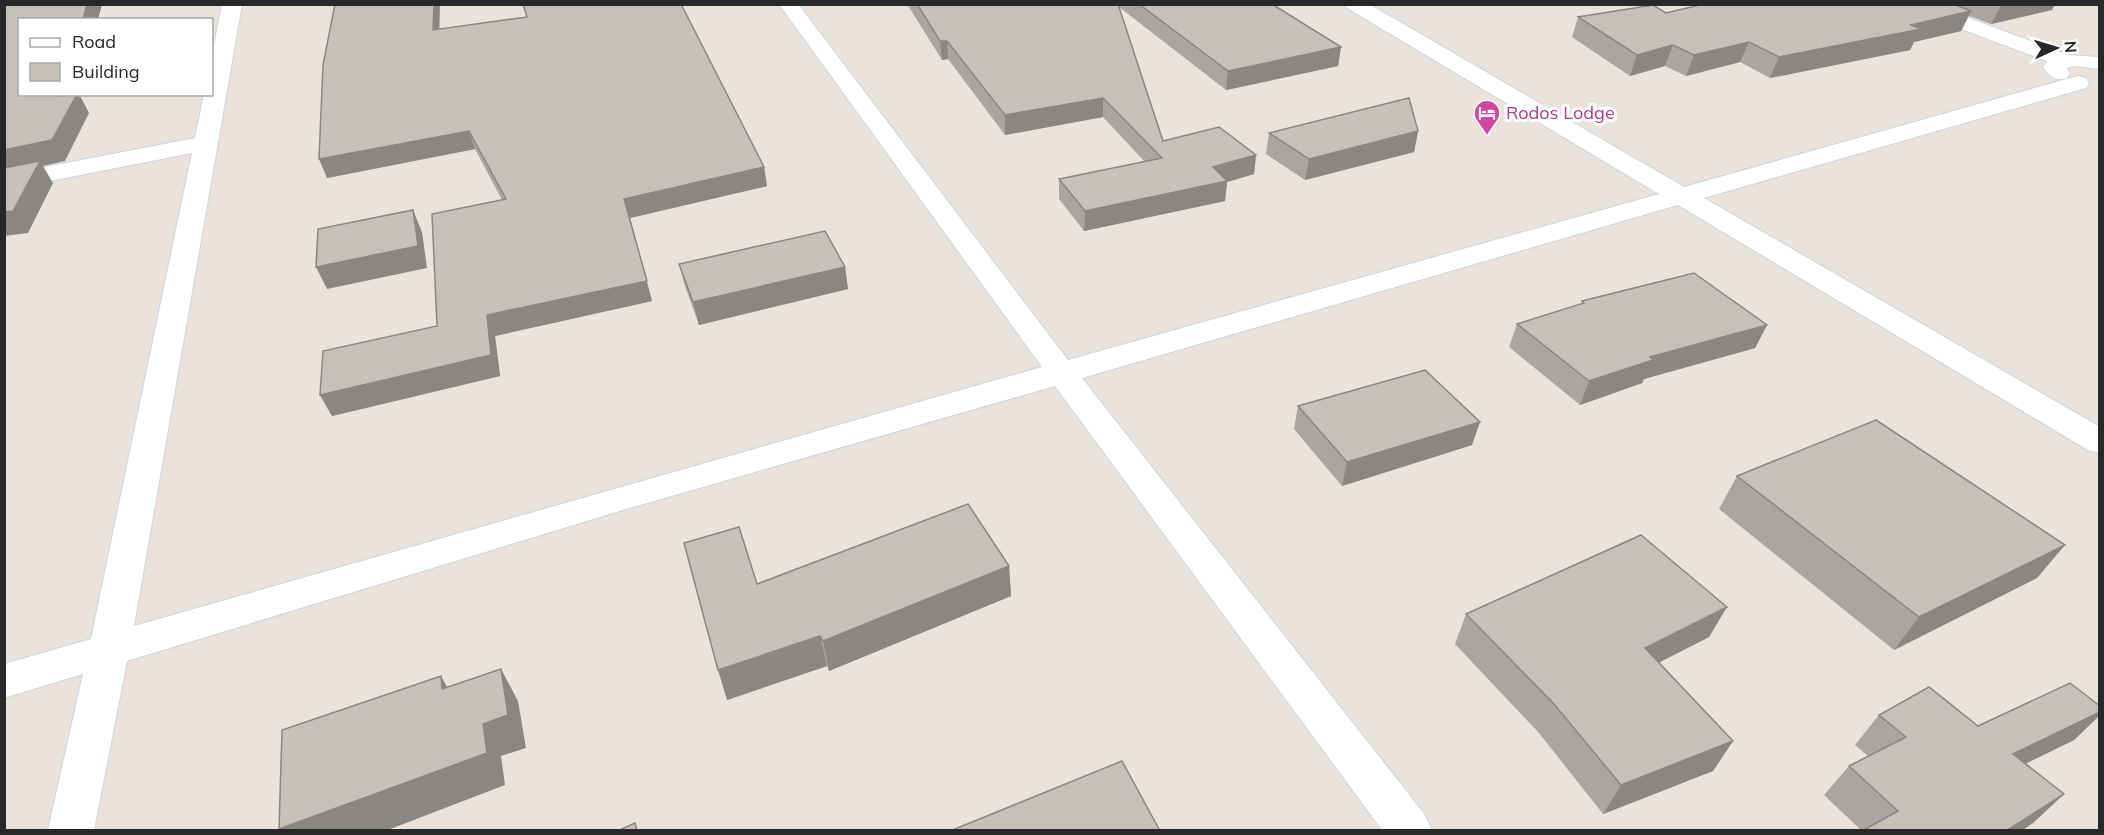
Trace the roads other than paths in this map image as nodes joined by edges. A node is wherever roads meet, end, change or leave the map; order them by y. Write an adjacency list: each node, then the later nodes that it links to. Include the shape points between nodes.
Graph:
1 (232, 4): 6 (street)
2 (788, 4): 9 (street)
3 (1354, 4): 8 (street)
4 (1912, 4): 5 (street)
5 (2085, 74): 8 (street)
6 (205, 143): 7 (street); 11 (street)
7 (4, 183)
8 (1682, 197): 9 (street); 10 (street)
9 (1062, 373): 11 (street, via 615,500); 14 (street)
10 (2100, 442)
11 (109, 651): 12 (street); 13 (street)
12 (4, 681)
13 (71, 831)
14 (1409, 831)

